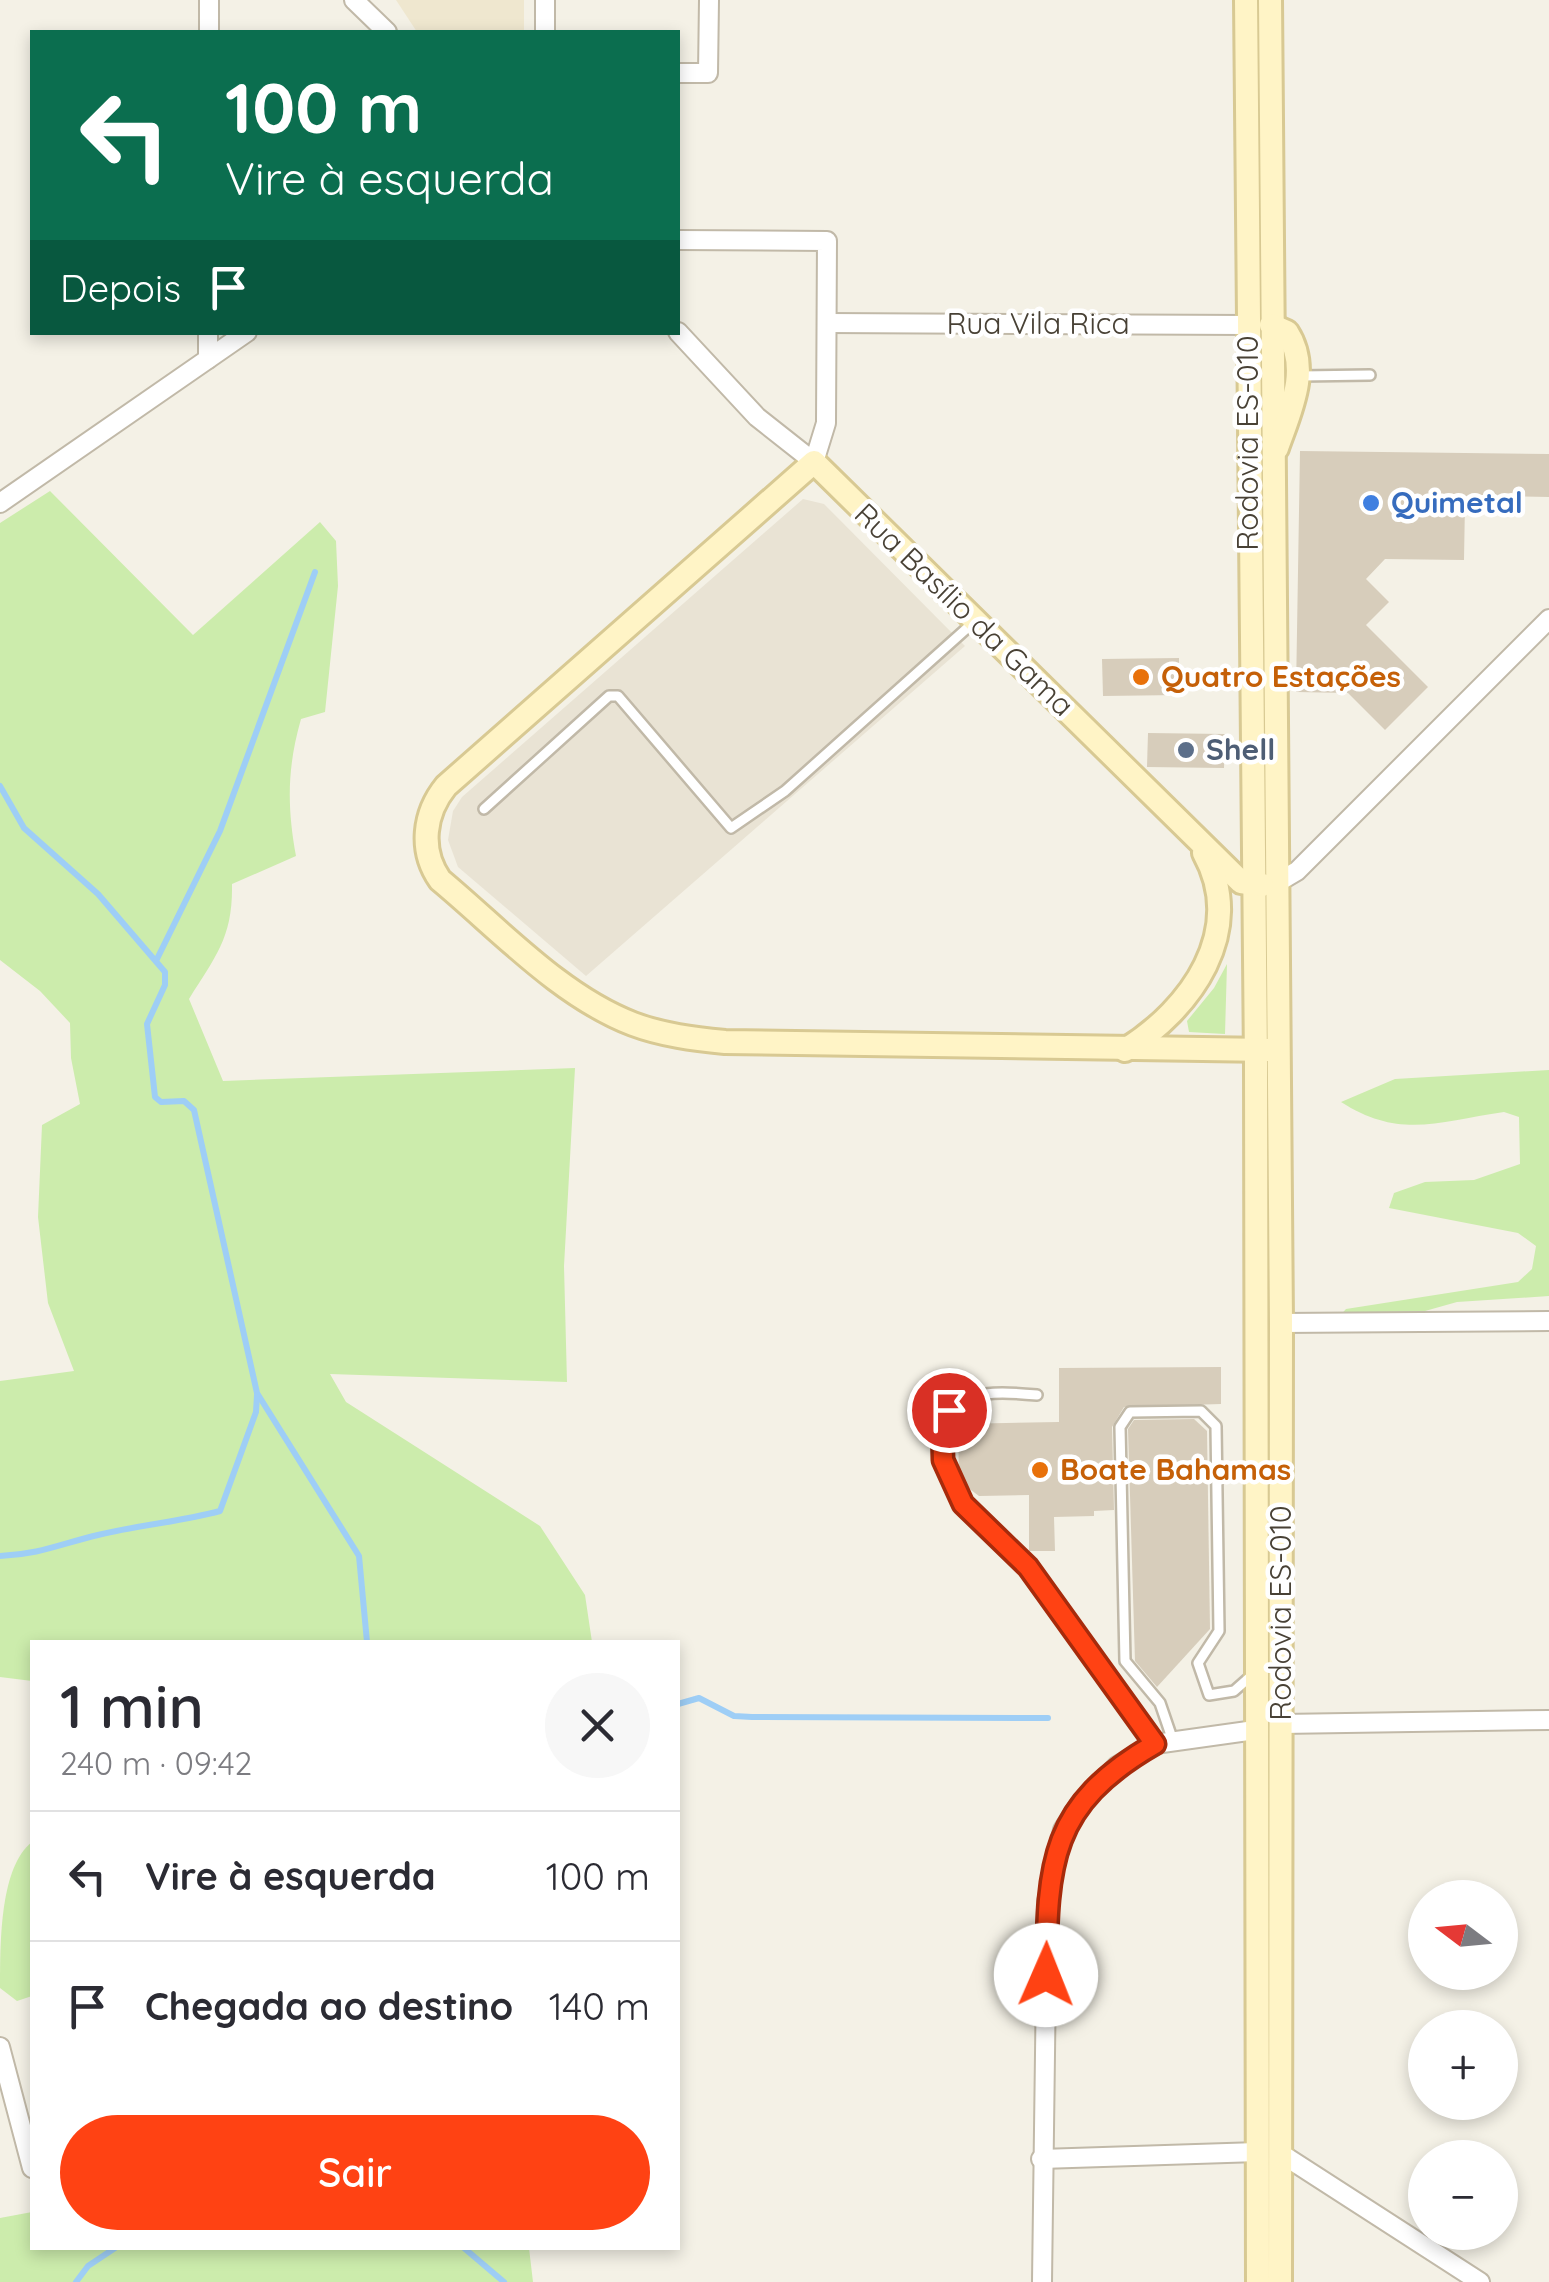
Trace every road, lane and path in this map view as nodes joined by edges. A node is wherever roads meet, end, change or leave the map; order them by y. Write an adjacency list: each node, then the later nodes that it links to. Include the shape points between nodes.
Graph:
1 (209, 0): 8 (street)
2 (354, 0): 7 (street)
3 (545, 0): 9 (street)
4 (709, 0): 10 (street, via 708,73)
5 (1246, 0): 13 (main road, Rodovia ES-010)
6 (1270, 0): 13 (main road, Rodovia ES-010)
7 (373, 9)
8 (208, 30)
9 (545, 30)
10 (680, 73)
11 (680, 240): 12 (street, via 827,241)
12 (827, 323): 13 (street, Rua Vila Rica); 20 (street, via 826,424)
13 (1260, 325): 19 (main road, via 1291,338); 21 (main road, Rodovia ES-010); 27 (main road, Rodovia ES-010)
14 (680, 334): 20 (street, Rua Basílio da Gama, via 757,417)
15 (208, 335): 17 (street)
16 (242, 335): 17 (street)
17 (208, 359): 22 (street)
18 (1370, 375): 19 (lane)
19 (1298, 376): 21 (main road)
20 (814, 462): 24 (main road, Rua Basílio da Gama); 28 (main road, via 446,786 427,827 432,869 573,990 657,1032 724,1042)
21 (1271, 465): 27 (main road, Rodovia ES-010)
22 (0, 503)
23 (1549, 619): 27 (street, via 1297,870)
24 (975, 620): 25 (lane, via 785,791 731,828 618,696 609,696); 26 (main road, Rua Basílio da Gama)
25 (484, 809)
26 (1196, 837): 27 (main road, Rua Basílio da Gama, via 1241,882); 28 (main road, via 1217,887 1211,956 1180,1006)
27 (1264, 885): 29 (main road, Rodovia ES-010)
28 (1125, 1050): 29 (main road)
29 (1267, 1050): 31 (main road, Rodovia ES-010); 33 (main road, Rodovia ES-010)
30 (1549, 1321): 31 (street)
31 (1280, 1324): 35 (main road, Rodovia ES-010)
32 (1037, 1395): 37 (lane, via 1000,1392 949,1410 942,1424 943,1460 963,1504 1028,1567)
33 (1254, 1667): 36 (main road, Rodovia ES-010); 37 (lane, via 1234,1691 1215,1696 1204,1690 1198,1664 1219,1631 1213,1418 1201,1412 1125,1414 1125,1661 1160,1702)
34 (1549, 1720): 35 (street)
35 (1281, 1724): 39 (main road, Rodovia ES-010)
36 (1255, 1730): 37 (street); 39 (main road, Rodovia ES-010)
37 (1164, 1741): 40 (street, via 1117,1766 1079,1805 1053,1862)
38 (0, 2047): 41 (street)
39 (1269, 2153): 40 (street); 43 (main road, Rodovia ES-010); 44 (main road, Rodovia ES-010); 45 (street)
40 (1041, 2159): 42 (street)
41 (30, 2160)
42 (1042, 2282)
43 (1258, 2282)
44 (1280, 2282)
45 (1480, 2282)

